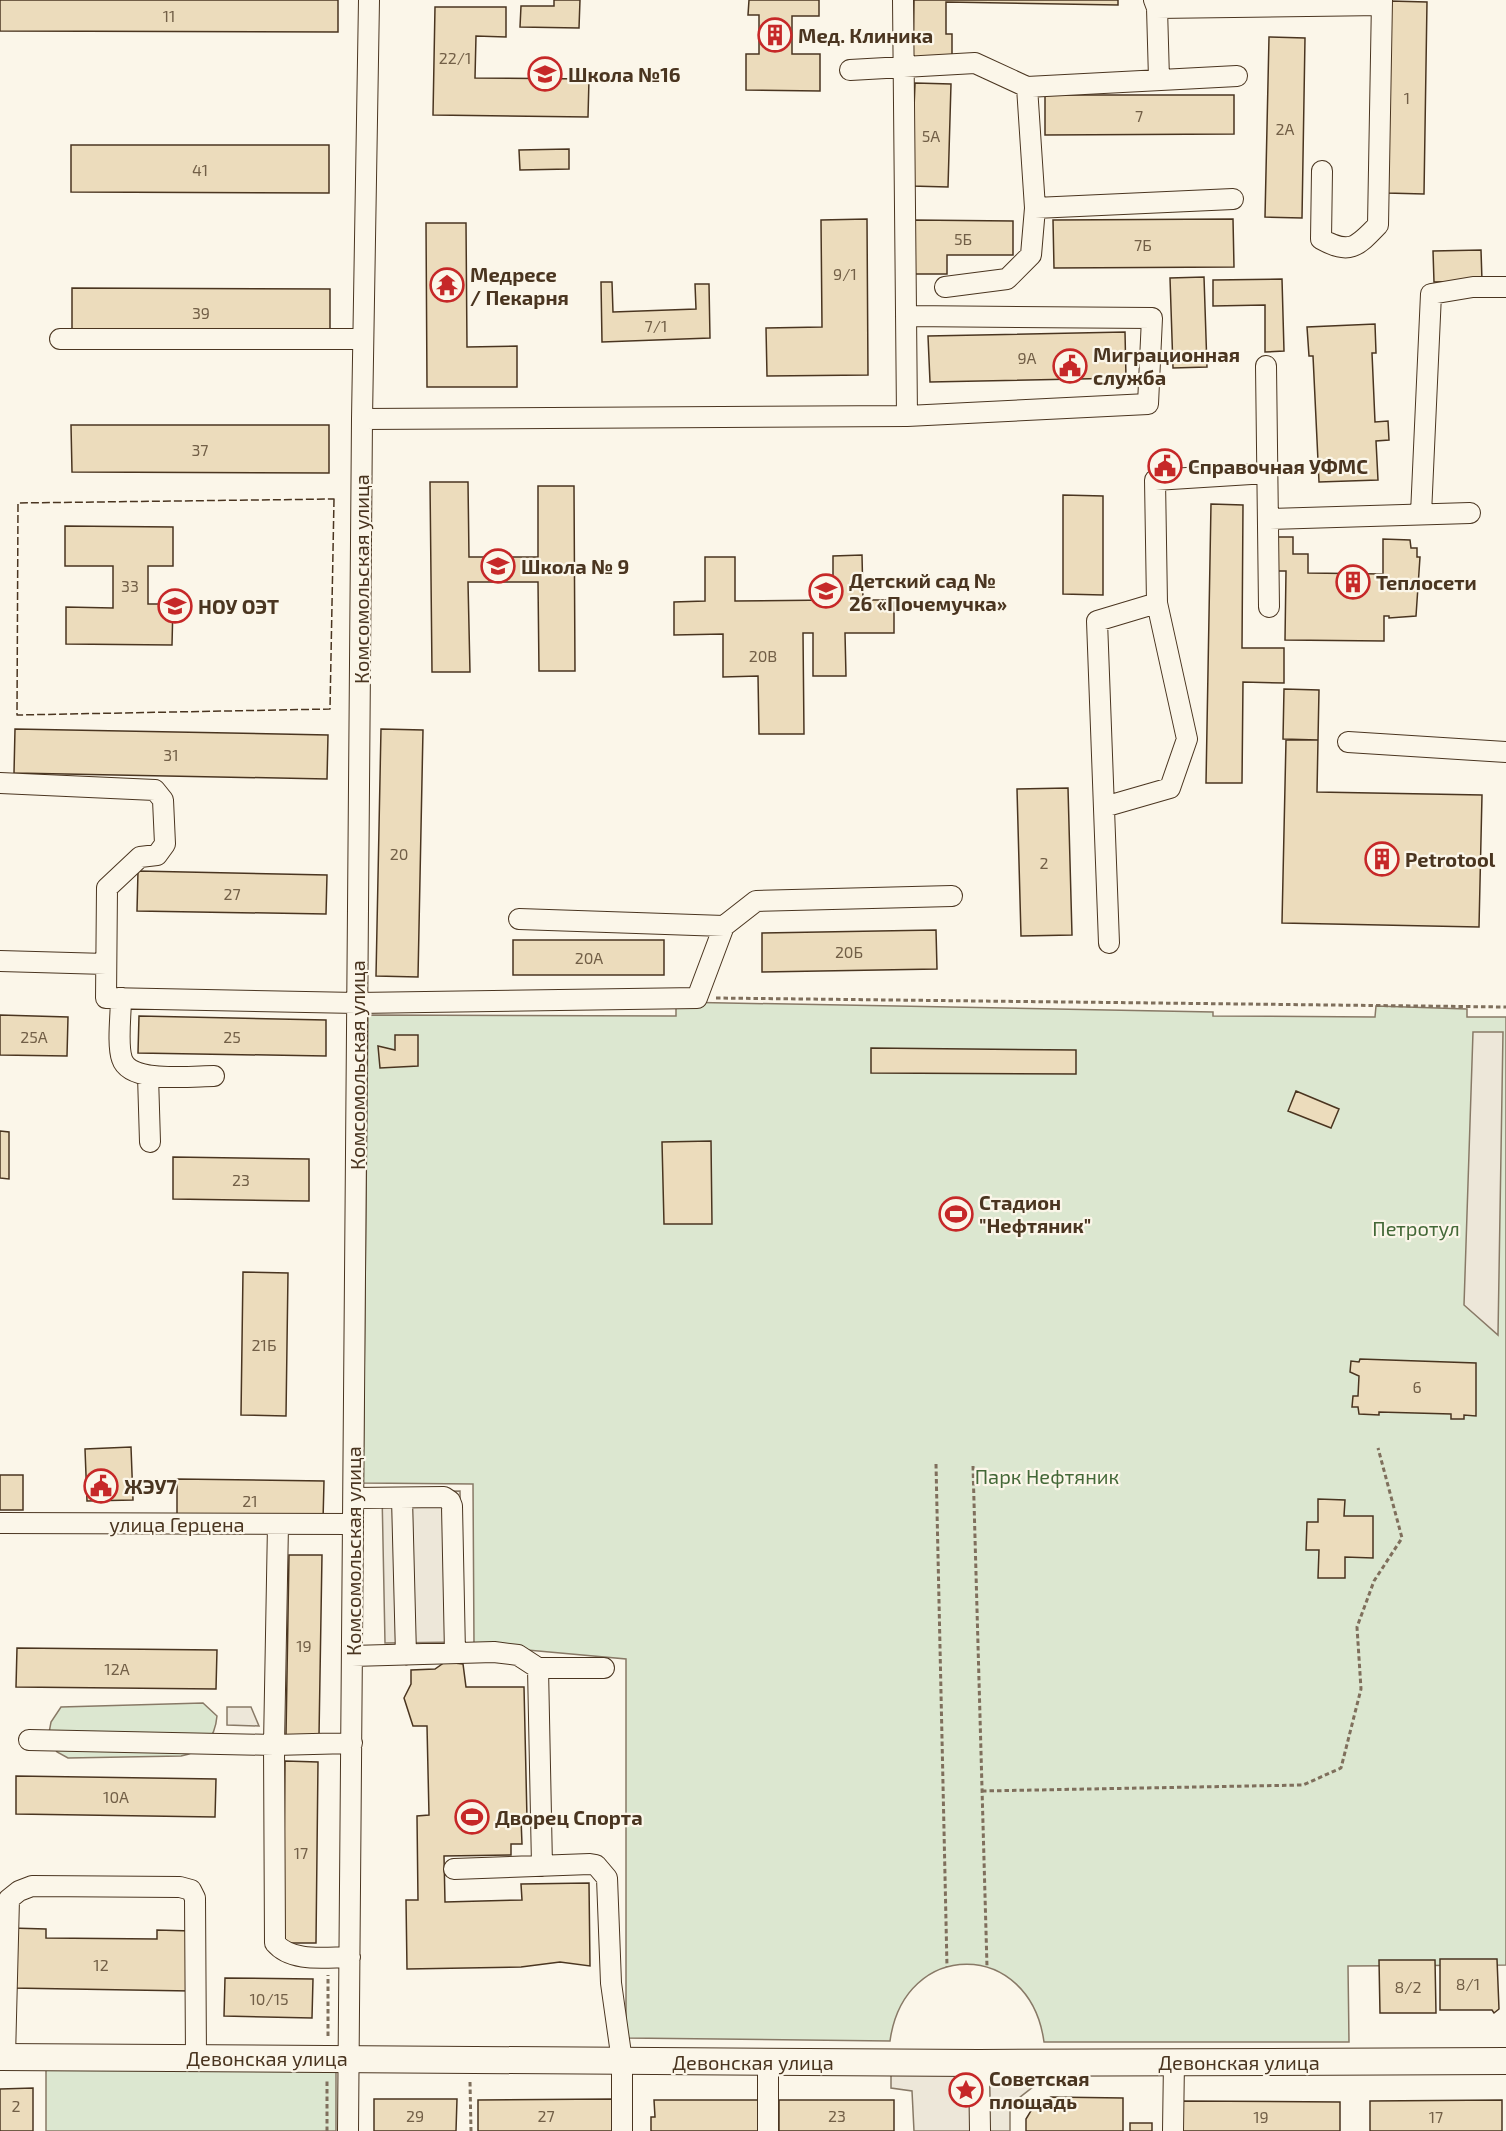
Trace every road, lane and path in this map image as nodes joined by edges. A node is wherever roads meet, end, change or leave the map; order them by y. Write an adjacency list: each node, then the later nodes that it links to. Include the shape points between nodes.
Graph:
1 (369, 0): 17 (street, Комсомольская улица)
2 (903, 0): 5 (street)
3 (1382, 2): 4 (street); 10 (street, via 1378,225 1359,244 1337,248 1321,239)
4 (1156, 4): 8 (street)
5 (904, 67): 6 (street); 9 (street, via 975,63); 15 (street)
6 (850, 70)
7 (1237, 76): 8 (street)
8 (1159, 79): 9 (street)
9 (1027, 87): 12 (street)
10 (1322, 171)
11 (1233, 200): 12 (street)
12 (1035, 208): 13 (street, via 1031,255 1007,279)
13 (945, 287)
14 (1506, 287): 23 (street, via 1473,286 1431,294)
15 (906, 316): 19 (street); 19 (street, via 1152,318 1148,404)
16 (60, 339): 17 (street)
17 (363, 339): 20 (street, Комсомольская улица)
18 (1266, 366): 21 (street)
19 (907, 416): 20 (street)
20 (362, 419): 39 (street, Комсомольская улица)
21 (1267, 473): 24 (street); 25 (street, via 1155,480)
22 (1470, 513): 23 (street)
23 (1421, 514): 24 (street)
24 (1268, 519): 26 (street)
25 (1157, 603): 30 (street, via 1097,621); 30 (street, via 1187,738 1170,788)
26 (1269, 607)
27 (1348, 742): 28 (street)
28 (1506, 752)
29 (0, 783): 36 (street, via 155,790 163,800 165,844 157,855 140,857 107,888)
30 (1104, 807): 34 (street)
31 (952, 896): 33 (street, via 756,901)
32 (519, 919): 33 (street)
33 (724, 926): 38 (street)
34 (1109, 943)
35 (0, 961): 36 (street)
36 (106, 964): 37 (street, via 106,998)
37 (121, 998): 39 (street); 41 (street, via 122,1059 131,1071)
38 (697, 998): 39 (street); 40 (path)
39 (357, 1003): 47 (street, Комсомольская улица)
40 (1506, 1007)
41 (148, 1077): 42 (street); 43 (street)
42 (213, 1077)
43 (150, 1142)
44 (1378, 1448): 60 (path, via 1402,1538 1374,1581 1357,1627 1361,1689 1341,1768 1303,1785)
45 (936, 1464): 65 (path)
46 (973, 1466): 60 (path)
47 (354, 1498): 48 (street); 51 (street, Комсомольская улица)
48 (402, 1498): 52 (street, via 444,1497 452,1506); 53 (street)
49 (0, 1523): 50 (street, улица Герцена)
50 (278, 1524): 51 (street, улица Герцена); 59 (street)
51 (353, 1524): 54 (street, Комсомольская улица)
52 (455, 1653): 53 (street); 55 (street, via 518,1655)
53 (406, 1655): 54 (street)
54 (352, 1656): 58 (street, Комсомольская улица)
55 (538, 1668): 56 (street); 61 (street)
56 (604, 1668)
57 (29, 1740): 59 (street)
58 (352, 1743): 59 (street); 64 (street, Комсомольская улица)
59 (274, 1745): 63 (street, via 275,1943 294,1956)
60 (982, 1791): 66 (path)
61 (542, 1866): 62 (street); 71 (street, via 596,1864 607,1878 611,1983)
62 (454, 1869)
63 (328, 1957): 64 (street); 67 (path)
64 (350, 1957): 70 (street, Комсомольская улица)
65 (947, 1967)
66 (987, 1967)
67 (328, 2036)
68 (3, 2057): 69 (main road, Девонская улица); 69 (street, via 9,1899 32,1886 191,1890 195,1898)
69 (196, 2058): 70 (main road, Девонская улица)
70 (349, 2058): 71 (main road, Девонская улица); 77 (street, Комсомольская улица)
71 (622, 2061): 74 (main road, Девонская улица); 79 (street)
72 (1174, 2061): 73 (main road, Девонская улица); 75 (main road, Девонская улица); 82 (street)
73 (1506, 2061)
74 (768, 2062): 75 (main road, Девонская улица); 80 (street)
75 (979, 2063): 81 (street)
76 (470, 2074): 78 (path)
77 (348, 2131)
78 (471, 2131)
79 (622, 2131)
80 (768, 2131)
81 (980, 2131)
82 (1173, 2131)

